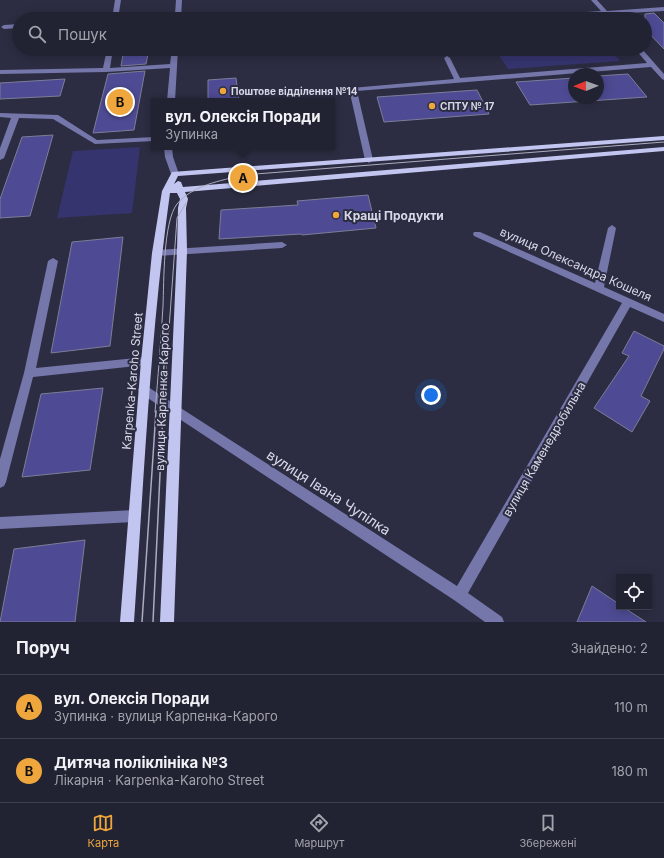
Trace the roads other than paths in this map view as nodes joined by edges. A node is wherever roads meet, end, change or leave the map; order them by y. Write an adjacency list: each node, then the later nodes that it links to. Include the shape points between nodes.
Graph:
1 (118, 0): 5 (street)
2 (179, 0): 6 (street)
3 (594, 0): 7 (street)
4 (664, 9): 8 (street)
5 (116, 12)
6 (178, 12)
7 (605, 12)
8 (620, 12)
9 (12, 26): 10 (street)
10 (4, 27)
11 (109, 56): 17 (street)
12 (175, 56): 16 (street)
13 (645, 56): 15 (street)
14 (447, 58): 20 (street)
15 (653, 65): 19 (street); 20 (street)
16 (174, 66): 17 (street); 21 (street)
17 (106, 70): 18 (street)
18 (0, 72)
19 (664, 78)
20 (458, 81): 29 (street, via 353,89)
21 (171, 98)
22 (0, 115): 23 (street)
23 (16, 115): 25 (street, via 55,117 95,142); 28 (street)
24 (664, 138): 29 (main road)
25 (151, 139)
26 (664, 149): 31 (main road)
27 (168, 150): 30 (street)
28 (0, 158)
29 (369, 160): 30 (main road)
30 (175, 174): 31 (main road, вулиця Карпенка-Карого); 32 (main road, Karpenka-Karoho Street)
31 (181, 189): 32 (main road); 36 (main road, вулиця Карпенка-Карого, via 184,199)
32 (166, 191): 37 (main road, Karpenka-Karoho Street)
33 (612, 228): 39 (street)
34 (477, 234): 39 (street, вулиця Олександра Кошеля)
35 (282, 245): 36 (street)
36 (182, 252): 37 (street); 45 (main road, вулиця Карпенка-Карого)
37 (157, 253): 42 (main road, Karpenka-Karoho Street)
38 (53, 261): 43 (street)
39 (599, 289): 40 (street, вулиця Олександра Кошеля)
40 (628, 302): 41 (street, вулиця Олександра Кошеля); 49 (street, вулиця Каменедробильна)
41 (664, 318)
42 (146, 361): 43 (street); 44 (main road, Karpenka-Karoho Street)
43 (29, 373): 46 (street)
44 (144, 390): 45 (street, вулиця Івана Чупілка); 47 (main road, Karpenka-Karoho Street)
45 (174, 409): 49 (street, вулиця Івана Чупілка); 51 (main road, вулиця Карпенка-Карого)
46 (0, 482)
47 (134, 516): 48 (street); 50 (main road, Karpenka-Karoho Street)
48 (0, 523)
49 (459, 595): 52 (street, вулиця Івана Чупілка)
50 (127, 622)
51 (167, 622)
52 (496, 622)

